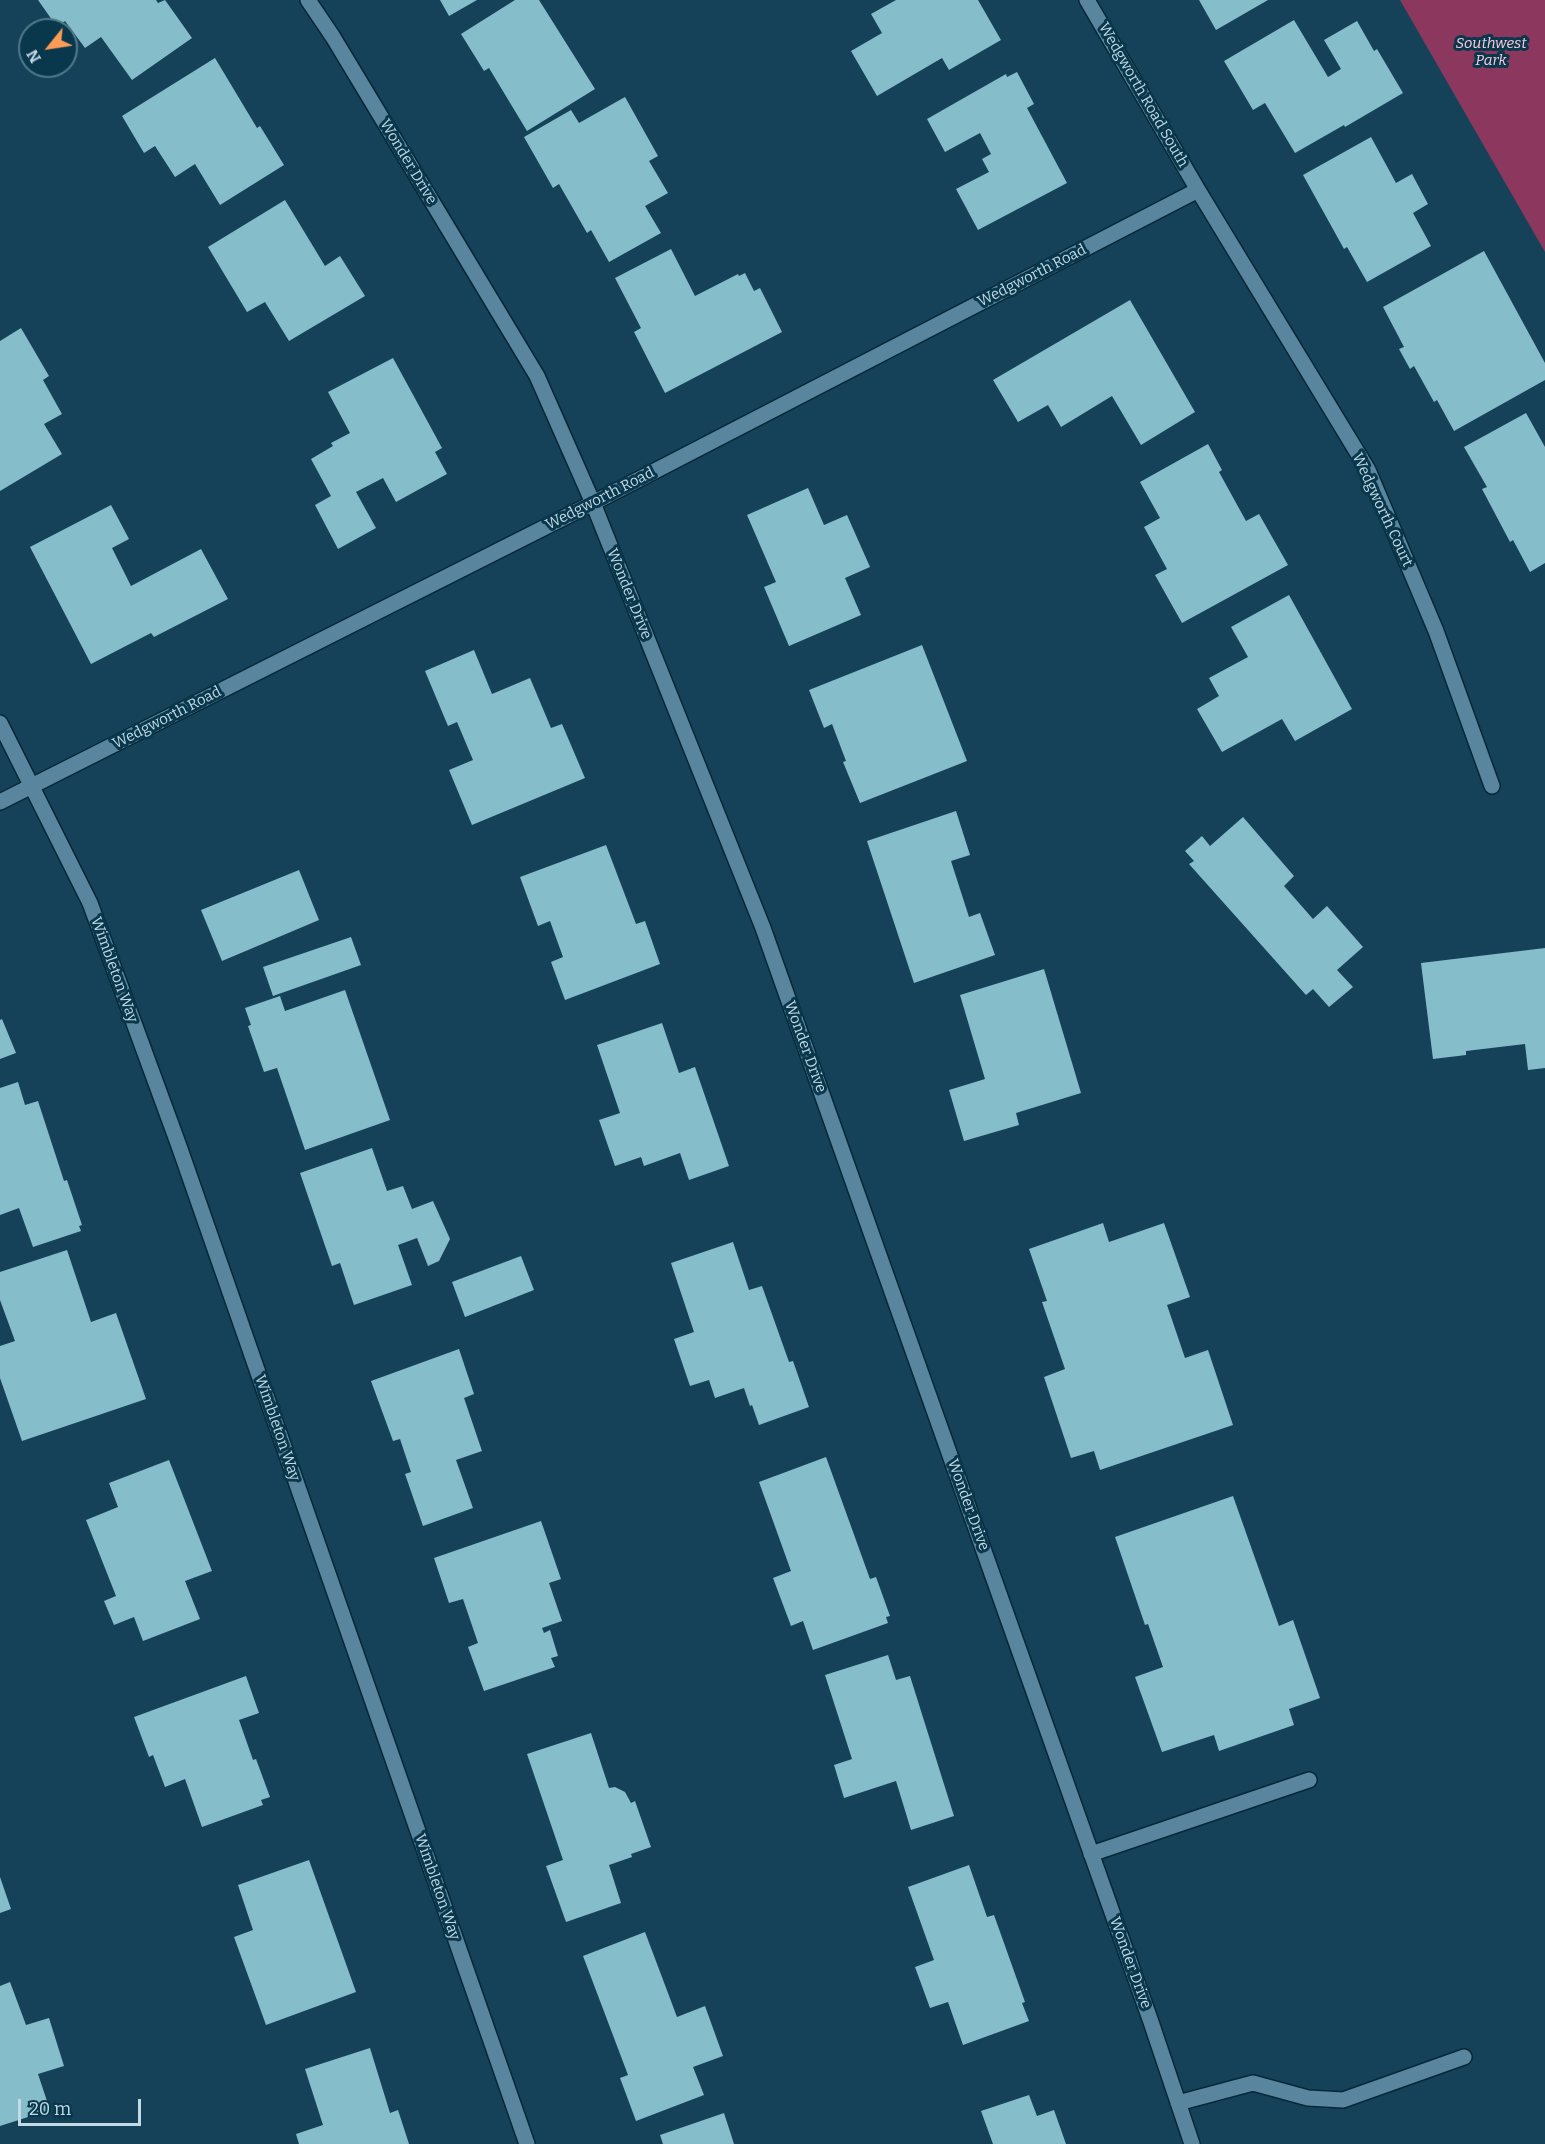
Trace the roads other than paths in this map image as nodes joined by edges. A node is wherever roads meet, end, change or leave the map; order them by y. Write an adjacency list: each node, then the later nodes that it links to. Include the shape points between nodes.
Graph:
1 (308, 0): 4 (street, Wonder Drive, via 537,376)
2 (1087, 0): 3 (street, Wedgworth Road South)
3 (1198, 190): 4 (street, Wedgworth Road); 7 (street, Wedgworth Court, via 1368,470 1436,631)
4 (593, 503): 6 (street, Wedgworth Road); 10 (street, Wonder Drive, via 763,928)
5 (0, 723): 6 (street, Wimbleton Way)
6 (31, 786): 8 (street, Wedgworth Road); 13 (street, Wimbleton Way, via 90,903 179,1146)
7 (1492, 786)
8 (0, 802)
9 (1309, 1780): 10 (street)
10 (1091, 1854): 12 (street, Wonder Drive)
11 (1464, 2057): 12 (street, via 1343,2100 1308,2098 1253,2083)
12 (1179, 2103): 14 (street, Wonder Drive)
13 (527, 2144)
14 (1192, 2144)

